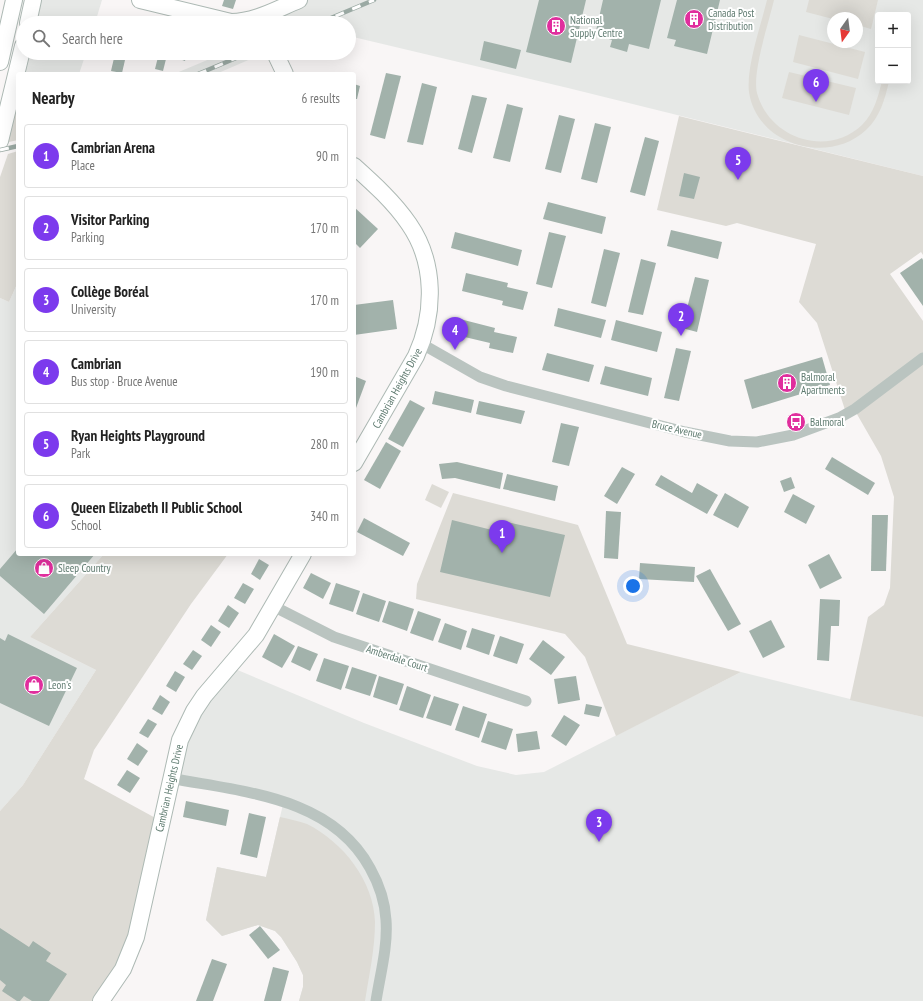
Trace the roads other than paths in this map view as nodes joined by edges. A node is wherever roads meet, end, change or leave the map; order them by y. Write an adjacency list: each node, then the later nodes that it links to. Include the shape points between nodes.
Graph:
1 (14, 0): 10 (street)
2 (33, 0): 5 (street)
3 (140, 0): 6 (street)
4 (299, 0): 7 (street)
5 (30, 16)
6 (206, 16)
7 (269, 16)
8 (20, 60): 11 (street)
9 (279, 60): 12 (street)
10 (0, 62)
11 (17, 72)
12 (284, 72)
13 (16, 75): 14 (street)
14 (0, 140)
15 (356, 168): 16 (street, Cambrian Heights Drive, via 394,205 409,224 424,252 430,279 430,294)
16 (422, 344): 17 (street, Bruce Avenue, via 480,377 506,386 686,432 746,443 793,435 839,418); 18 (street, Cambrian Heights Drive)
17 (923, 358)
18 (356, 460)
19 (302, 556): 20 (street, Cambrian Heights Drive)
20 (273, 606): 21 (street, Amberdale Court, via 334,637); 22 (street, Cambrian Heights Drive, via 256,634 194,711 180,740)
21 (526, 701)
22 (170, 778): 23 (street, Cambrian Heights Drive, via 136,937 123,969); 24 (street, via 276,799 307,809 335,826 359,851 376,880 384,903 386,919 384,952)
23 (101, 1001)
24 (376, 1001)

